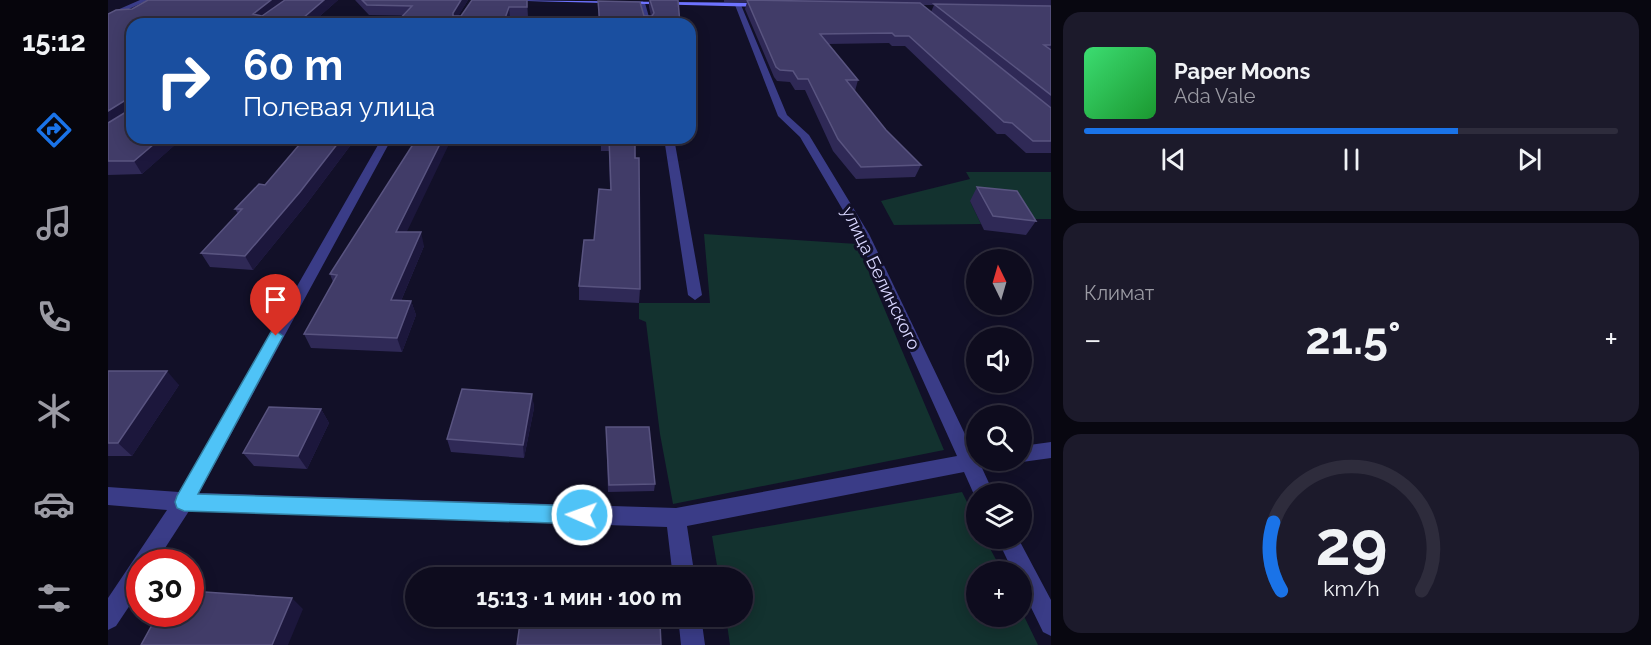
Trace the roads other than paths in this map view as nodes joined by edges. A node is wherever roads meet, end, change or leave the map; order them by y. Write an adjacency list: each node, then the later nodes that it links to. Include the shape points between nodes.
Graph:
1 (145, 0): 6 (street)
2 (491, 0): 3 (street)
3 (642, 3): 4 (street); 7 (street)
4 (738, 5): 5 (street); 11 (street, улица Белинского, via 783,116 804,135 863,234)
5 (772, 5)
6 (108, 17)
7 (646, 18)
8 (384, 144): 16 (street)
9 (670, 144): 10 (street)
10 (695, 295)
11 (966, 443)
12 (1051, 450): 13 (street)
13 (1032, 453)
14 (966, 463): 17 (street)
15 (108, 496): 16 (street)
16 (184, 502): 17 (street); 18 (street)
17 (676, 518): 20 (street)
18 (153, 549)
19 (1013, 549): 23 (street)
20 (683, 567)
21 (126, 591): 22 (street)
22 (108, 618)
23 (1051, 624)
24 (691, 627): 25 (street)
25 (693, 645)

